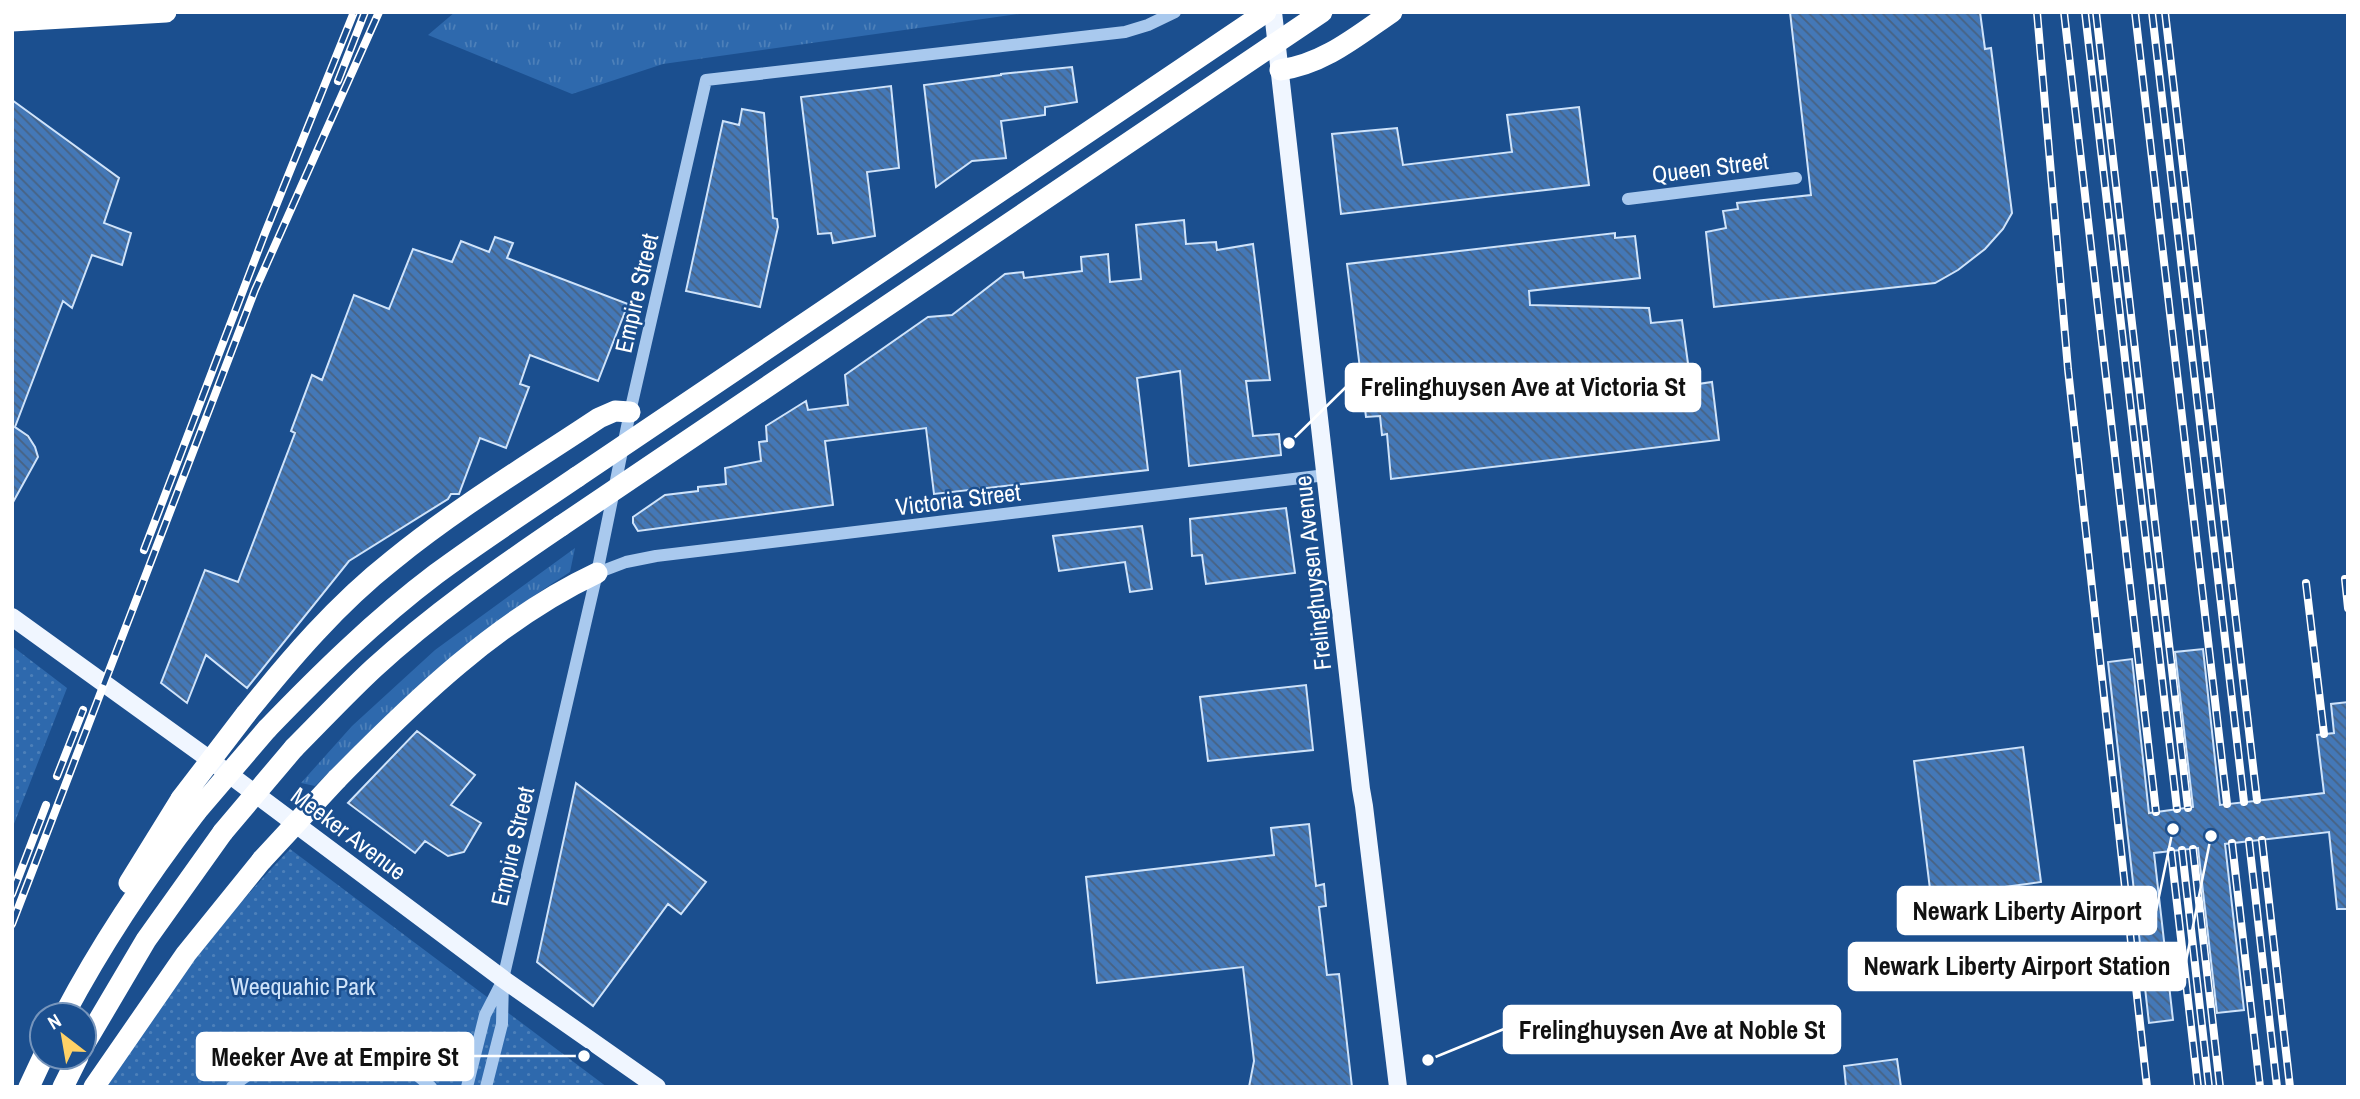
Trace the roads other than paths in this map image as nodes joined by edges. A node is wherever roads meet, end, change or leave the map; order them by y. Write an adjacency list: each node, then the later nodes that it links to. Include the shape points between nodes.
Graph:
1 (166, 12): 7 (highway)
2 (1174, 12): 11 (street, Empire Street, via 1125,32 706,80)
3 (1265, 12): 15 (highway, bridge, via 456,561 324,671)
4 (1273, 12): 8 (main road, Frelinghuysen Avenue)
5 (1322, 12): 18 (highway, bridge, via 486,577 427,623 294,748 223,832 146,940)
6 (1392, 12): 8 (highway, via 1326,57)
7 (12, 21)
8 (1280, 70): 12 (main road, Frelinghuysen Avenue)
9 (1796, 177): 10 (street, Queen Street)
10 (1628, 199)
11 (631, 412): 13 (street, Empire Street); 15 (highway, bridge, via 615,411 599,418 391,561 294,655 246,714)
12 (1326, 475): 13 (street, Victoria Street, via 649,557); 29 (main road, Frelinghuysen Avenue)
13 (597, 573): 16 (street, Empire Street); 23 (highway, bridge, via 503,630 411,707 337,779 262,860 186,954)
14 (12, 617): 16 (main road, Meeker Avenue)
15 (188, 805): 17 (highway, via 125,890)
16 (503, 979): 26 (street, via 485,1015); 27 (street, via 502,1024); 28 (main road, Meeker Avenue)
17 (71, 1001)
18 (98, 1021)
19 (36, 1071): 21 (highway)
20 (71, 1071): 22 (highway)
21 (29, 1087)
22 (63, 1087)
23 (94, 1087)
24 (233, 1087): 25 (street, via 290,1050 314,1040 339,1038 378,1048)
25 (431, 1087)
26 (467, 1087)
27 (486, 1087)
28 (657, 1087)
29 (1398, 1087)

